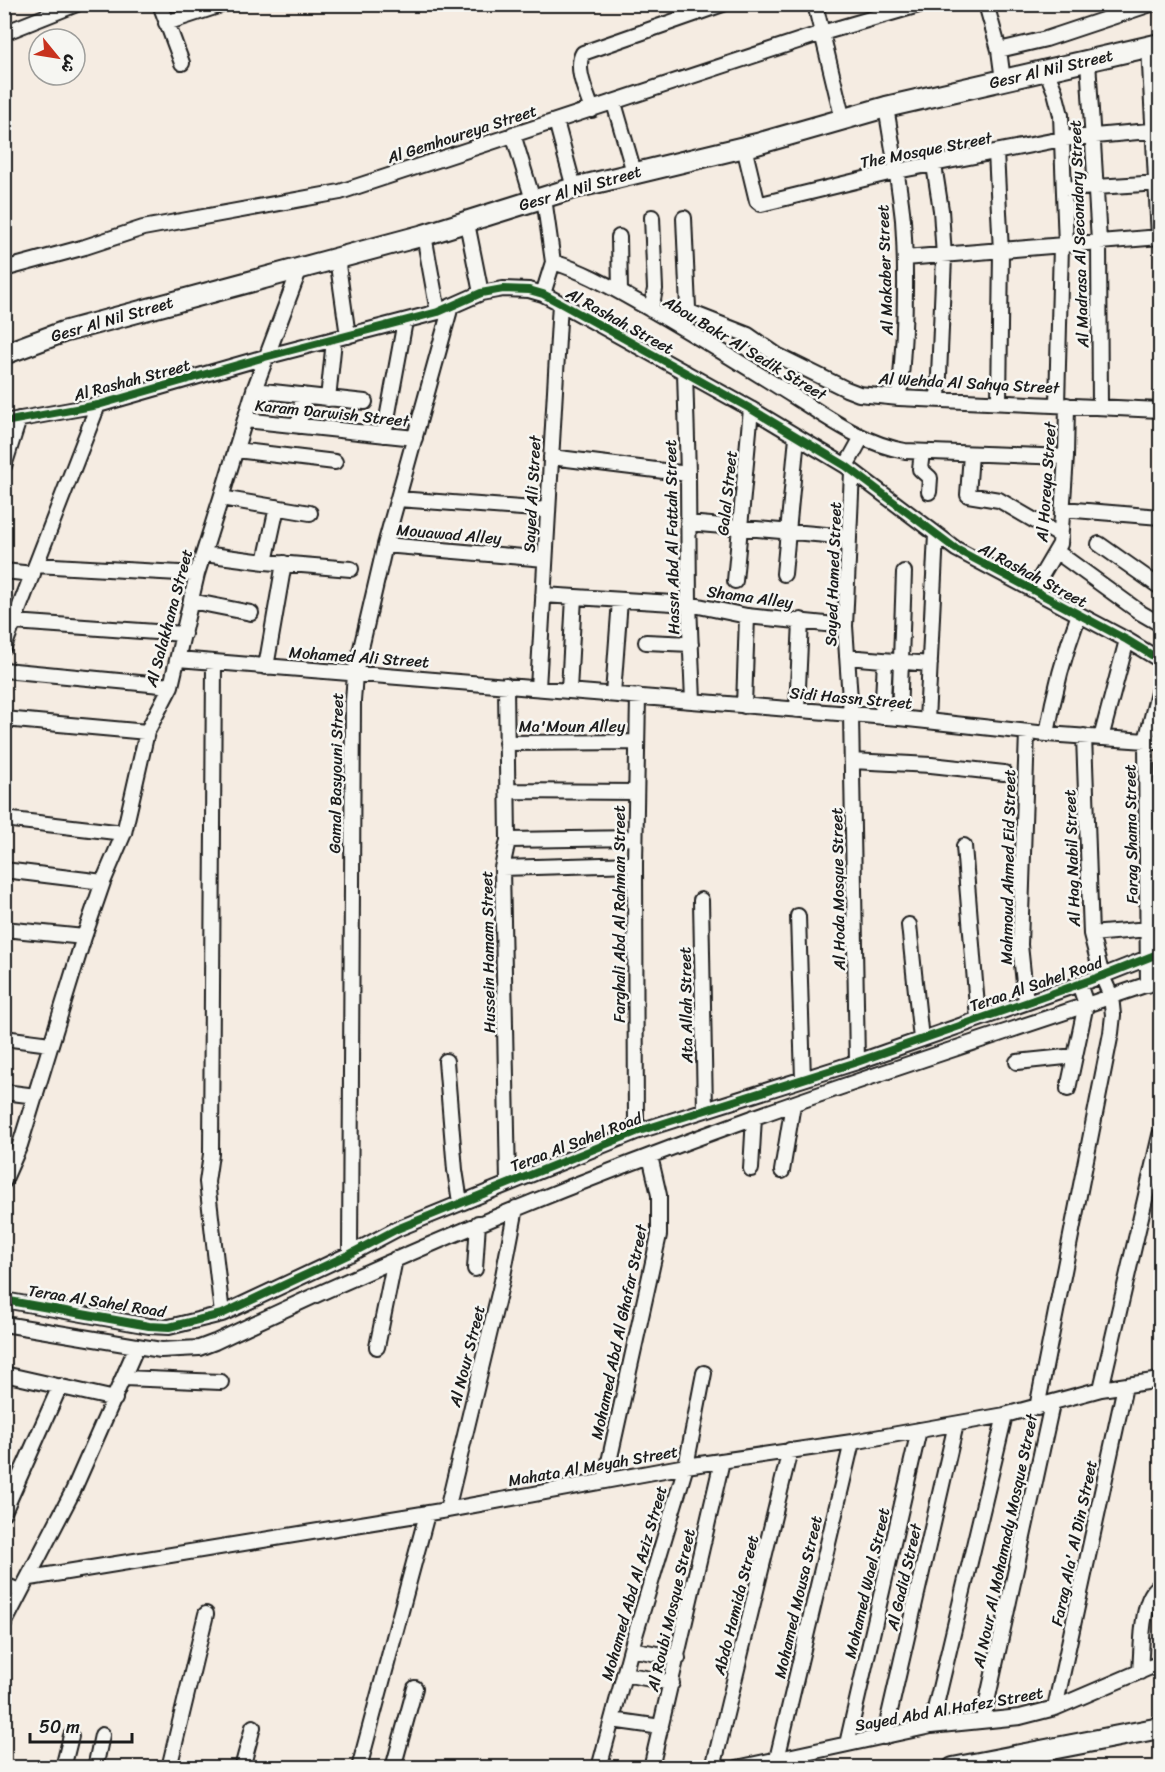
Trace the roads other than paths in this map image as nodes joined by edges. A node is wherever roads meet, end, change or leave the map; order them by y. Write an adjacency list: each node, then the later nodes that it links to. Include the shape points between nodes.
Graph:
1 (77, 4): 10 (street)
2 (160, 4): 9 (street)
3 (224, 4): 9 (street)
4 (723, 4): 20 (street, via 583,53 581,70)
5 (815, 4): 11 (street)
6 (986, 4): 13 (street)
7 (1151, 4): 13 (street, via 1046,39)
8 (914, 5): 11 (street, Al Gemhoureya Street)
9 (166, 23): 15 (street)
10 (4, 33)
11 (822, 33): 18 (street, Al Gemhoureya Street); 21 (street)
12 (1155, 45): 14 (street, Gesr Al Nil Street); 23 (street)
13 (999, 50): 17 (street)
14 (1088, 61): 16 (street, Gesr Al Nil Street); 25 (street, Al Madrasa Al Secondary Street)
15 (182, 63)
16 (1046, 70): 17 (street, Gesr Al Nil Street); 26 (street, Al Horeya Street, via 1058,104)
17 (1003, 80): 19 (street, Gesr Al Nil Street)
18 (614, 103): 20 (street, Al Gemhoureya Street); 31 (street)
19 (886, 107): 21 (street, Gesr Al Nil Street); 30 (street, Al Makaber Street)
20 (592, 110): 22 (street, Al Gemhoureya Street)
21 (843, 120): 27 (street, Gesr Al Nil Street)
22 (556, 121): 24 (street, Al Gemhoureya Street); 34 (street)
23 (1158, 130): 25 (street, The Mosque Street); 32 (street)
24 (513, 134): 36 (street); 51 (street, Al Gemhoureya Street, via 340,192 143,228)
25 (1093, 136): 26 (street, The Mosque Street); 33 (street, Al Madrasa Al Secondary Street)
26 (1062, 139): 28 (street, The Mosque Street); 35 (street, Al Horeya Street)
27 (744, 147): 30 (street, The Mosque Street, via 761,204); 31 (street, Gesr Al Nil Street)
28 (996, 152): 29 (street, The Mosque Street); 45 (street)
29 (934, 165): 30 (street, The Mosque Street); 46 (street)
30 (897, 171): 48 (street, Al Makaber Street)
31 (634, 172): 34 (street, Gesr Al Nil Street)
32 (1158, 184): 33 (street); 42 (street)
33 (1095, 187): 35 (street); 43 (street, Al Madrasa Al Secondary Street)
34 (574, 188): 36 (street, Gesr Al Nil Street)
35 (1064, 189): 44 (street, Al Horeya Street)
36 (539, 199): 39 (street, Gesr Al Nil Street); 49 (street)
37 (652, 217): 57 (street, via 655,290)
38 (684, 218): 58 (street)
39 (467, 223): 40 (street, Gesr Al Nil Street); 53 (street)
40 (424, 235): 47 (street, Gesr Al Nil Street); 56 (street)
41 (619, 237): 52 (street)
42 (1160, 237): 43 (street)
43 (1099, 241): 44 (street); 75 (street, Al Madrasa Al Secondary Street)
44 (1063, 245): 45 (street); 73 (street, Al Horeya Street)
45 (1001, 252): 46 (street); 71 (street)
46 (944, 256): 48 (street); 70 (street)
47 (337, 258): 50 (street, Gesr Al Nil Street); 61 (street)
48 (905, 258): 68 (street, Al Makaber Street)
49 (553, 262): 52 (street, Abou Bakr Al Sedik Street); 54 (street)
50 (300, 267): 63 (street, Gesr Al Nil Street, via 63,332); 64 (street, Al Salakhana Street)
51 (4, 269)
52 (620, 292): 57 (street, Abou Bakr Al Sedik Street)
53 (481, 293): 54 (street, Al Rashah Street, via 519,289); 56 (street, Al Rashah Street)
54 (543, 294): 55 (street, Al Rashah Street)
55 (560, 303): 65 (street, Al Rashah Street); 89 (street, Sayed Ali Street)
56 (445, 309): 59 (street, Al Rashah Street); 85 (street, Gamal Basyouni Street)
57 (651, 310): 60 (street, Abou Bakr Al Sedik Street)
58 (687, 311): 60 (street); 68 (street, Al Wehda Al Sahya Street, via 748,336 846,389)
59 (405, 321): 61 (street, Al Rashah Street); 82 (street)
60 (684, 328): 84 (street, Abou Bakr Al Sedik Street)
61 (348, 336): 62 (street, Al Rashah Street)
62 (334, 340): 64 (street, Al Rashah Street); 69 (street)
63 (4, 354)
64 (266, 357): 66 (street, Al Salakhana Street); 74 (street, Al Rashah Street)
65 (685, 372): 76 (street, Al Rashah Street); 94 (street, Hassn Abd Al Fattah Street)
66 (254, 390): 67 (street); 79 (street, Al Salakhana Street)
67 (303, 395): 69 (street); 81 (street)
68 (899, 398): 70 (street, Al Wehda Al Sahya Street)
69 (328, 399): 72 (street)
70 (938, 399): 71 (street, Al Wehda Al Sahya Street)
71 (999, 401): 73 (street, Al Wehda Al Sahya Street)
72 (365, 402)
73 (1062, 404): 75 (street, Al Wehda Al Sahya Street); 90 (street, Al Horeya Street)
74 (98, 405): 78 (street, Al Rashah Street); 116 (street)
75 (1100, 406): 77 (street, Al Wehda Al Sahya Street)
76 (752, 409): 83 (street, Al Rashah Street); 104 (street, Galal Street)
77 (1161, 410)
78 (19, 419): 80 (street, Al Rashah Street); 92 (street)
79 (245, 420): 81 (street, Karam Darwish Street); 86 (street, Al Salakhana Street)
80 (4, 422)
81 (299, 426): 82 (street, Karam Darwish Street)
82 (384, 435): 85 (street, Karam Darwish Street)
83 (797, 437): 93 (street, Al Rashah Street); 105 (street)
84 (862, 437): 87 (street, Abou Bakr Al Sedik Street, via 890,449); 93 (street, Sayed Hamed Street)
85 (415, 438): 97 (street, Gamal Basyouni Street)
86 (236, 450): 91 (street); 96 (street, Al Salakhana Street)
87 (921, 452): 88 (street, Abou Bakr Al Sedik Street); 95 (street, via 920,469 930,478)
88 (971, 454): 90 (street, Abou Bakr Al Sedik Street); 107 (street, via 968,495 999,500)
89 (551, 457): 94 (street); 100 (street, Sayed Ali Street)
90 (1066, 458): 99 (street, Al Horeya Street)
91 (335, 462)
92 (4, 466)
93 (849, 469): 106 (street, Al Rashah Street); 108 (street, Sayed Hamed Street)
94 (688, 474): 103 (street, Hassn Abd Al Fattah Street)
95 (928, 492)
96 (221, 498): 98 (street); 112 (street, Al Salakhana Street)
97 (398, 499): 100 (street); 110 (street, Gamal Basyouni Street)
98 (277, 507): 101 (street); 114 (street)
99 (1064, 509): 102 (street); 107 (street, Al Horeya Street)
100 (548, 510): 113 (street, Sayed Ali Street)
101 (310, 513)
102 (1161, 517)
103 (688, 523): 104 (street); 129 (street, Hassn Abd Al Fattah Street)
104 (740, 527): 105 (street); 122 (street, Galal Street)
105 (786, 531): 108 (street); 121 (street)
106 (936, 534): 124 (street, Al Rashah Street); 148 (street)
107 (1061, 536): 111 (street, Al Horeya Street)
108 (849, 537): 136 (street, Sayed Hamed Street)
109 (1099, 544): 123 (street)
110 (386, 545): 113 (street, Mouawad Alley); 151 (street, Gamal Basyouni Street)
111 (1057, 552): 124 (street, Al Horeya Street); 135 (street)
112 (204, 554): 114 (street); 120 (street, Al Salakhana Street)
113 (545, 559): 125 (street, Sayed Ali Street)
114 (265, 562): 115 (street)
115 (284, 563): 117 (street); 149 (street)
116 (35, 569): 118 (street); 120 (street); 134 (street)
117 (351, 569)
118 (4, 571)
119 (904, 572): 147 (street)
120 (197, 574): 128 (street, Al Salakhana Street)
121 (783, 574)
122 (735, 581)
123 (1161, 587)
124 (1033, 590): 131 (street, Al Rashah Street)
125 (543, 595): 126 (street, Shama Alley); 155 (street, Sayed Ali Street)
126 (574, 597): 127 (street, Shama Alley); 156 (street)
127 (620, 600): 129 (street, Shama Alley); 157 (street)
128 (191, 601): 130 (street); 137 (street, Al Salakhana Street)
129 (689, 604): 132 (street, Shama Alley); 140 (street, Hassn Abd Al Fattah Street)
130 (251, 613)
131 (1079, 615): 138 (street, Al Rashah Street); 169 (street, via 1054,693)
132 (747, 616): 133 (street, Shama Alley); 160 (street)
133 (801, 620): 136 (street, Shama Alley); 161 (street)
134 (14, 622): 137 (street); 141 (street)
135 (1161, 624)
136 (845, 626): 142 (street, Sayed Hamed Street)
137 (184, 634): 143 (street, Al Salakhana Street)
138 (1127, 640): 144 (street, Al Rashah Street); 171 (street)
139 (646, 642): 140 (street)
140 (691, 644): 159 (street, Hassn Abd Al Fattah Street)
141 (4, 647)
142 (847, 657): 145 (street); 162 (street, Sayed Hamed Street)
143 (178, 659): 146 (street, Mohamed Ali Street); 154 (street, Al Salakhana Street)
144 (1161, 660)
145 (885, 661): 147 (street); 163 (street)
146 (213, 662): 149 (street, Mohamed Ali Street); 236 (street, via 211,1154 207,1182)
147 (901, 662): 148 (street); 164 (street)
148 (930, 664): 166 (street)
149 (266, 667): 151 (street, Mohamed Ali Street)
150 (4, 670): 154 (street)
151 (355, 674): 152 (street, Mohamed Ali Street); 232 (street, Gamal Basyouni Street)
152 (506, 685): 155 (street, Mohamed Ali Street); 175 (street, Hussein Hamam Street)
153 (1161, 685): 172 (street, Farag Shama Street)
154 (171, 686): 167 (street, Al Salakhana Street)
155 (538, 688): 156 (street, Sidi Hassn Street)
156 (569, 690): 157 (street, Sidi Hassn Street)
157 (614, 694): 158 (street, Sidi Hassn Street)
158 (638, 696): 159 (street, Sidi Hassn Street); 173 (street, Farghali Abd Al Rahman Street)
159 (693, 701): 160 (street, Sidi Hassn Street)
160 (744, 706): 161 (street, Sidi Hassn Street)
161 (796, 710): 162 (street, Sidi Hassn Street)
162 (852, 714): 163 (street, Sidi Hassn Street); 176 (street, Al Hoda Mosque Street)
163 (882, 717): 164 (street, Sidi Hassn Street)
164 (899, 718): 166 (street, Sidi Hassn Street)
165 (4, 719): 167 (street)
166 (927, 721): 168 (street, Sidi Hassn Street)
167 (147, 732): 182 (street, Al Salakhana Street)
168 (1027, 732): 169 (street, Sidi Hassn Street); 203 (street, Mahmoud Ahmed Eid Street, via 1020,945)
169 (1047, 734): 170 (street, Sidi Hassn Street)
170 (1084, 736): 171 (street, Sidi Hassn Street); 196 (street, Al Hag Nabil Street)
171 (1101, 738): 172 (street, Sidi Hassn Street)
172 (1146, 741): 174 (street, Sidi Hassn Street); 180 (street, Farag Shama Street)
173 (637, 742): 175 (street, Ma'Moun Alley); 179 (street, Farghali Abd Al Rahman Street)
174 (1161, 742)
175 (506, 743): 178 (street, Hussein Hamam Street)
176 (852, 761): 177 (street); 211 (street, Al Hoda Mosque Street)
177 (1004, 773)
178 (507, 791): 179 (street); 184 (street, Hussein Hamam Street)
179 (636, 792): 183 (street, Farghali Abd Al Rahman Street)
180 (1154, 795): 186 (street, Farag Shama Street)
181 (4, 819): 182 (street)
182 (124, 833): 190 (street, Al Salakhana Street)
183 (635, 838): 184 (street); 187 (street, Farghali Abd Al Rahman Street)
184 (508, 840): 188 (street, Hussein Hamam Street)
185 (964, 846): 205 (street)
186 (1154, 848): 195 (street, Farag Shama Street)
187 (634, 864): 188 (street); 220 (street, Farghali Abd Al Rahman Street)
188 (502, 868): 228 (street, Hussein Hamam Street)
189 (4, 870): 190 (street)
190 (103, 882): 197 (street, Al Salakhana Street)
191 (701, 900): 218 (street, Ata Allah Street)
192 (798, 916): 213 (street)
193 (909, 926): 207 (street)
194 (4, 928): 197 (street)
195 (1149, 929): 196 (street); 198 (street, Farag Shama Street)
196 (1091, 934): 199 (street, Al Hag Nabil Street)
197 (84, 936): 208 (street, Al Salakhana Street)
198 (1154, 955): 199 (street, Teraa Al Sahel Road); 200 (street, Farag Shama Street)
199 (1102, 976): 201 (street, Teraa Al Sahel Road); 202 (street, Al Hag Nabil Street)
200 (1154, 982): 202 (street)
201 (1080, 984): 203 (street, Teraa Al Sahel Road); 204 (street)
202 (1111, 996): 204 (street); 250 (street, via 1111,1033)
203 (1026, 1002): 205 (street, Teraa Al Sahel Road)
204 (1086, 1004): 209 (street); 217 (street)
205 (978, 1019): 207 (street, Teraa Al Sahel Road)
206 (4, 1038): 208 (street)
207 (921, 1039): 211 (street, Teraa Al Sahel Road)
208 (50, 1044): 216 (street, Al Salakhana Street)
209 (1075, 1056): 212 (street); 214 (street)
210 (446, 1061): 229 (street)
211 (857, 1062): 213 (street, Teraa Al Sahel Road)
212 (1017, 1062)
213 (803, 1079): 218 (street, Teraa Al Sahel Road)
214 (1068, 1089)
215 (4, 1092): 216 (street)
216 (36, 1096): 223 (street, Al Salakhana Street)
217 (793, 1104): 219 (street); 226 (street)
218 (705, 1110): 220 (street, Teraa Al Sahel Road)
219 (754, 1117): 224 (street); 225 (street)
220 (636, 1132): 228 (street, Teraa Al Sahel Road)
221 (1161, 1135): 247 (street)
222 (4, 1144): 223 (street)
223 (20, 1146): 227 (street, Al Salakhana Street)
224 (650, 1156): 230 (street); 258 (street, Mohamed Abd Al Ghafar Street, via 660,1195 659,1234)
225 (751, 1168)
226 (782, 1171)
227 (4, 1181)
228 (508, 1183): 229 (street, Teraa Al Sahel Road)
229 (460, 1202): 232 (street, Teraa Al Sahel Road)
230 (516, 1208): 231 (street); 259 (street, Al Nour Street)
231 (478, 1223): 233 (street); 234 (street)
232 (350, 1254): 236 (street, Teraa Al Sahel Road)
233 (395, 1259): 238 (street, via 199,1348 170,1351); 239 (street)
234 (475, 1269)
235 (4, 1300): 236 (street, Teraa Al Sahel Road, via 149,1326 169,1327)
236 (222, 1314)
237 (4, 1324): 238 (street)
238 (137, 1346): 243 (street)
239 (377, 1347)
240 (705, 1372): 257 (street, Mohamed Abd Al Aziz Street)
241 (6, 1377): 245 (street)
242 (1160, 1377): 246 (street, Mahata Al Meyah Street)
243 (124, 1378): 244 (street); 248 (street)
244 (221, 1382)
245 (60, 1386): 248 (street); 260 (street)
246 (1125, 1386): 247 (street, Mahata Al Meyah Street); 275 (street, Farag Ala' Al Din Street)
247 (1101, 1389): 249 (street, Mahata Al Meyah Street)
248 (115, 1399): 262 (street)
249 (1052, 1404): 250 (street, Mahata Al Meyah Street); 277 (street, Al Nour Al Mohamady Mosque Street)
250 (1037, 1408): 251 (street, Mahata Al Meyah Street)
251 (1005, 1416): 252 (street, Mahata Al Meyah Street); 278 (street)
252 (956, 1424): 253 (street, Mahata Al Meyah Street); 284 (street, Al Gadid Street)
253 (919, 1430): 254 (street, Mahata Al Meyah Street); 286 (street, Mohamed Wael Street)
254 (852, 1442): 255 (street, Mahata Al Meyah Street); 287 (street, Mohamed Mousa Street)
255 (790, 1450): 256 (street, Mahata Al Meyah Street); 296 (street, Abdo Hamida Street)
256 (722, 1461): 257 (street, Mahata Al Meyah Street); 269 (street, Al Roubi Mosque Street)
257 (686, 1466): 258 (street, Mahata Al Meyah Street); 268 (street, Mohamed Abd Al Aziz Street)
258 (604, 1480): 259 (street, Mahata Al Meyah Street)
259 (447, 1510): 261 (street, Mahata Al Meyah Street)
260 (4, 1512)
261 (427, 1514): 262 (street, Mahata Al Meyah Street); 292 (street)
262 (30, 1578): 265 (street)
263 (4, 1584): 265 (street)
264 (1161, 1586): 271 (street, via 1154,1589 1145,1613)
265 (20, 1592): 267 (street)
266 (206, 1614): 290 (street)
267 (4, 1624)
268 (631, 1649): 269 (street); 272 (street, Mohamed Abd Al Aziz Street)
269 (678, 1658): 273 (street, Al Roubi Mosque Street)
270 (1161, 1663): 271 (street, Sayed Abd Al Hafez Street)
271 (1140, 1672): 275 (street, Sayed Abd Al Hafez Street)
272 (624, 1674): 273 (street); 276 (street, Mohamed Abd Al Aziz Street)
273 (672, 1683): 280 (street, Al Roubi Mosque Street)
274 (415, 1688): 293 (street)
275 (1056, 1708): 277 (street, Sayed Abd Al Hafez Street, via 1020,1717)
276 (612, 1720): 280 (street); 294 (street, Mohamed Abd Al Aziz Street)
277 (983, 1720): 278 (street, Sayed Abd Al Hafez Street)
278 (931, 1726): 284 (street, Sayed Abd Al Hafez Street)
279 (253, 1727): 291 (street)
280 (661, 1727): 295 (street, Al Roubi Mosque Street)
281 (1161, 1728): 298 (street)
282 (102, 1735): 289 (street)
283 (70, 1736): 288 (street)
284 (884, 1737): 286 (street, Sayed Abd Al Hafez Street)
285 (1161, 1741): 299 (street)
286 (847, 1744): 287 (street, Sayed Abd Al Hafez Street)
287 (777, 1759): 297 (street, Sayed Abd Al Hafez Street)
288 (63, 1767)
289 (95, 1767)
290 (169, 1767)
291 (242, 1767)
292 (359, 1767)
293 (393, 1767)
294 (599, 1767)
295 (651, 1767)
296 (713, 1767)
297 (737, 1767)
298 (953, 1767)
299 (1026, 1767)

